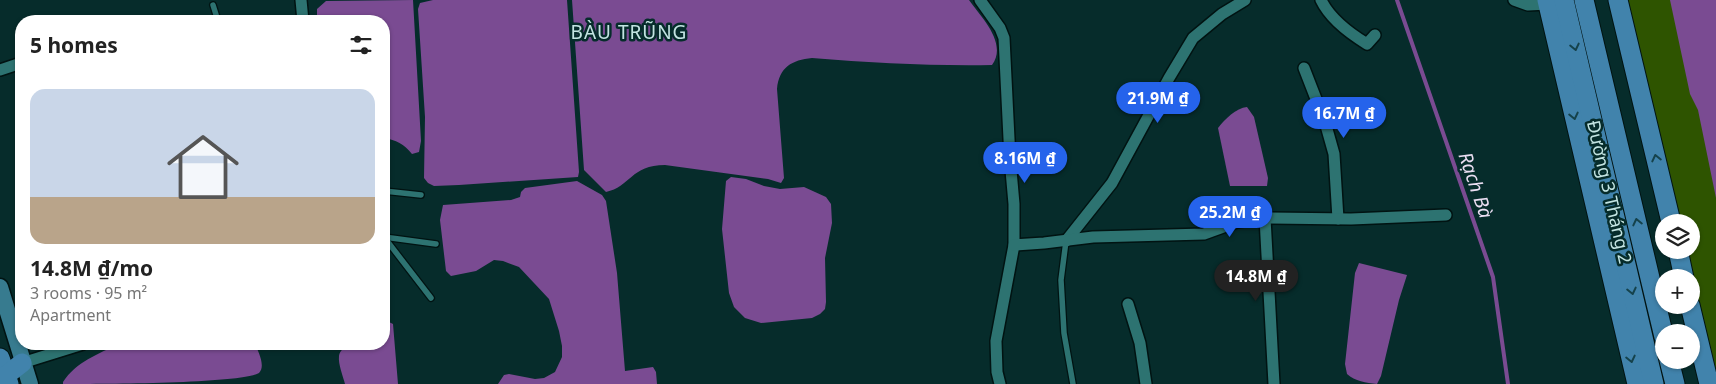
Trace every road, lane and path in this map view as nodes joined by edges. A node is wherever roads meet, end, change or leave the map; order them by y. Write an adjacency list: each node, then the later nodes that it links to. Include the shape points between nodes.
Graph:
1 (301, 0): 11 (street)
2 (980, 0): 26 (street, via 1004,38)
3 (1245, 0): 23 (street, via 1193,38 1112,183)
4 (1321, 0): 12 (street, via 1352,35 1367,44)
5 (1514, 0): 8 (street, via 1528,5)
6 (1584, 0): 31 (main road, Đường 3 Tháng 2, one-way to 6)
7 (1618, 0): 18 (main road, one-way to 7)
8 (1553, 1): 43 (main road, Đường 3 Tháng 2, one-way to 43); 44 (main road, Đường 3 Tháng 2, one-way to 44)
9 (213, 5): 10 (lane)
10 (216, 15)
11 (302, 15)
12 (1375, 35)
13 (15, 66): 15 (street)
14 (1304, 68): 21 (street, via 1334,154)
15 (0, 70)
16 (390, 192): 17 (lane)
17 (421, 195)
18 (1669, 214)
19 (1446, 215): 21 (street)
20 (1265, 218): 21 (street); 23 (street, via 1237,222 1204,234 1093,237); 42 (street)
21 (1338, 219)
22 (390, 238): 24 (lane)
23 (1066, 241): 26 (street); 40 (lane, via 1061,280 1064,333)
24 (436, 244)
25 (390, 245): 28 (lane)
26 (1014, 245): 39 (street, via 996,341)
27 (0, 287): 32 (main road)
28 (431, 298)
29 (1128, 304): 41 (street, via 1140,343)
30 (1692, 314): 46 (main road)
31 (1661, 324)
32 (15, 339)
33 (18, 350): 35 (main road)
34 (64, 350): 35 (street)
35 (22, 363): 37 (main road); 38 (main road)
36 (1671, 369): 45 (main road)
37 (4, 375)
38 (30, 384)
39 (1000, 384)
40 (1073, 384)
41 (1146, 384)
42 (1274, 384)
43 (1637, 384)
44 (1654, 384)
45 (1675, 384)
46 (1709, 384)

